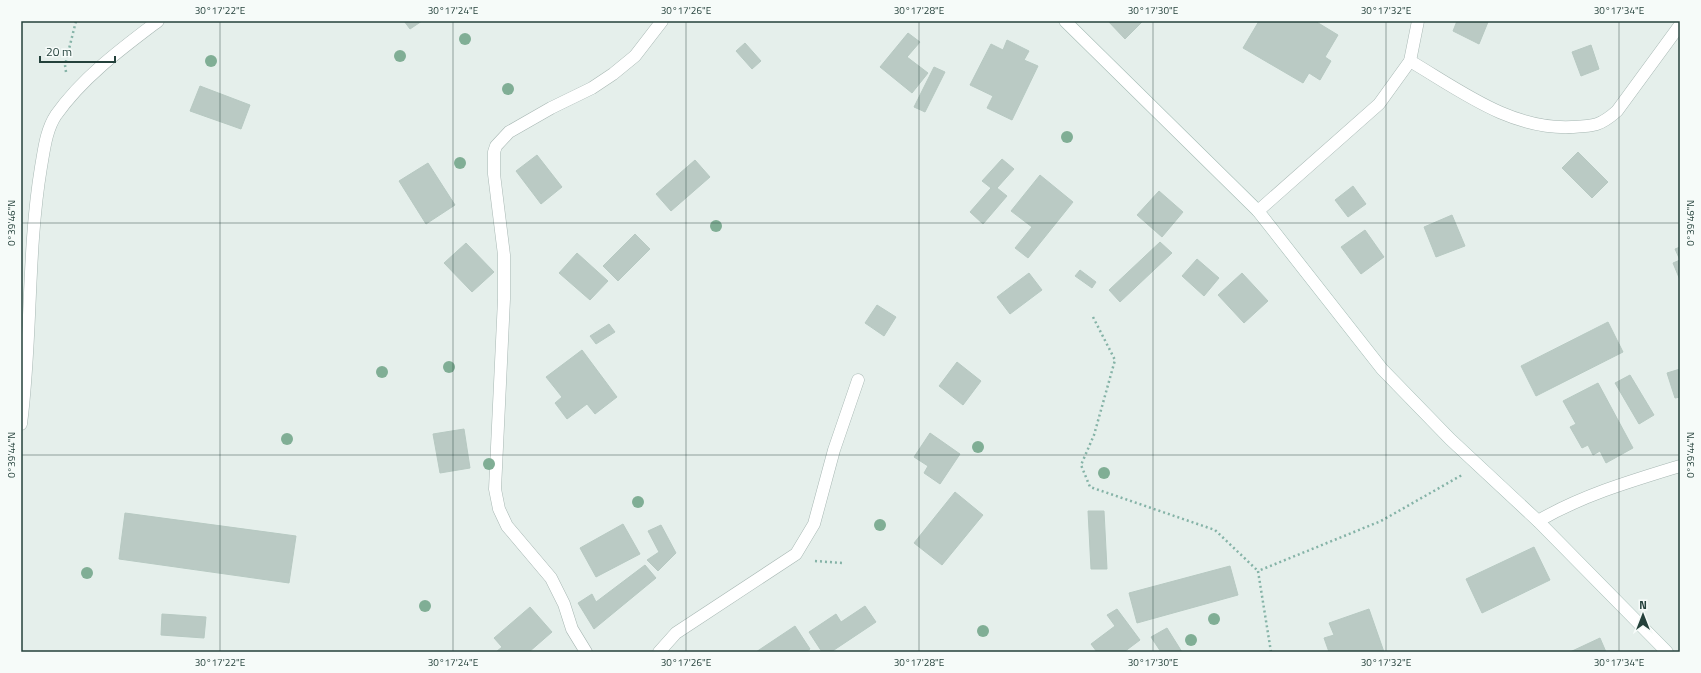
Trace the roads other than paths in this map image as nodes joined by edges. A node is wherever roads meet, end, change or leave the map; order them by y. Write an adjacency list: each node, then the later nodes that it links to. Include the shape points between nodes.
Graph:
1 (158, 21): 9 (street, via 95,71 56,116 47,136 35,206)
2 (662, 21): 12 (street, via 635,56 613,74 509,132 494,152 494,174 504,255 496,501 506,526 551,578 564,604 572,629)
3 (1066, 21): 7 (street)
4 (1418, 21): 6 (street)
5 (1680, 25): 6 (street, via 1617,111 1604,123 1588,126 1549,126 1517,120 1489,107)
6 (1410, 60): 7 (street, via 1379,104)
7 (1258, 211): 11 (street, via 1382,369 1450,439)
8 (858, 380): 13 (street, via 834,450 814,524 796,554 676,633)
9 (21, 424)
10 (1680, 466): 11 (street, via 1603,490 1560,508)
11 (1538, 521): 14 (street)
12 (586, 652)
13 (659, 652)
14 (1667, 652)

